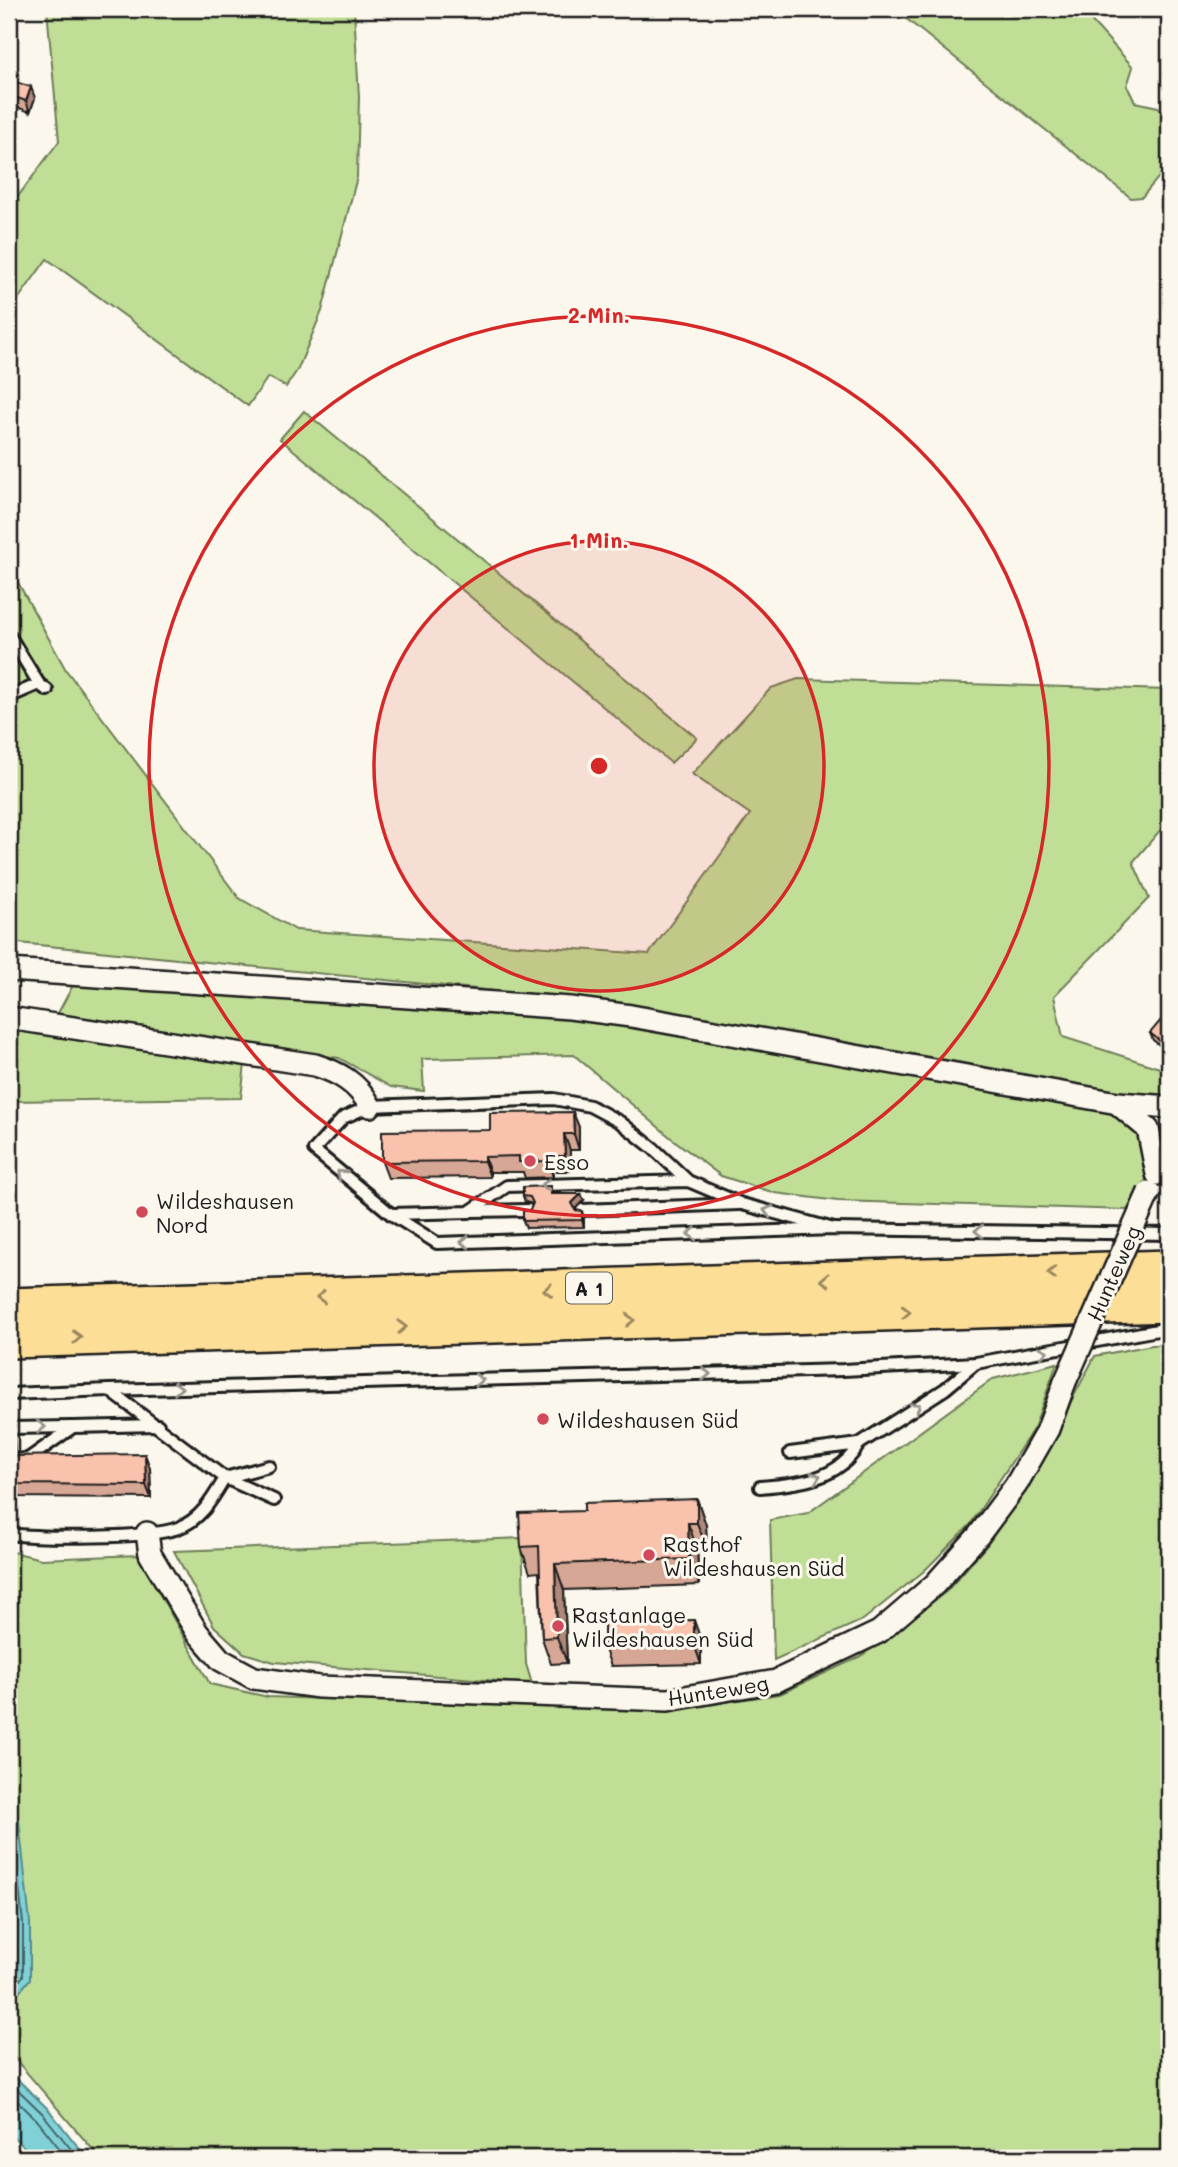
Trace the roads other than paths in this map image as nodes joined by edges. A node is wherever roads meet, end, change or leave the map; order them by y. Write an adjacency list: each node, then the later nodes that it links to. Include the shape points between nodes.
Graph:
1 (9, 635): 2 (lane, via 43,687)
2 (9, 697)
3 (9, 970): 5 (street, via 570,1008)
4 (9, 1018): 6 (street, via 314,1065 340,1073)
5 (1118, 1103): 7 (street); 8 (street, via 1148,1129)
6 (370, 1106): 9 (lane, via 554,1099 590,1106 620,1122); 14 (lane, one-way to 6, via 314,1150 343,1118)
7 (1169, 1107)
8 (1158, 1175): 35 (street, Hunteweg, bridge, via 1048,1429 1016,1485 978,1536 935,1584 879,1632 776,1681 668,1700 319,1687 254,1678 221,1660 197,1632 150,1554)
9 (688, 1181): 10 (lane); 13 (lane, one-way to 13, via 507,1186)
10 (742, 1204): 12 (lane); 15 (lane, one-way to 10)
11 (528, 1210): 13 (lane)
12 (582, 1210)
13 (469, 1212): 14 (lane)
14 (391, 1214): 15 (lane, one-way to 14, via 437,1243)
15 (834, 1229): 16 (lane, one-way to 15)
16 (1169, 1234)
17 (1169, 1269): 19 (highway, A 1, one-way to 19)
18 (1169, 1303): 21 (highway, A 1, one-way to 18)
19 (9, 1307)
20 (1169, 1328): 22 (lane, one-way to 20)
21 (9, 1339)
22 (976, 1363): 23 (lane, one-way to 22); 28 (lane, one-way to 22, via 946,1389)
23 (109, 1390): 24 (lane); 25 (lane)
24 (9, 1394)
25 (158, 1425): 26 (lane); 32 (lane)
26 (74, 1427): 27 (lane, one-way to 26); 30 (lane, via 28,1459)
27 (9, 1428)
28 (859, 1444): 29 (lane); 33 (lane, one-way to 28, via 822,1476 849,1462)
29 (790, 1453)
30 (9, 1460)
31 (269, 1466): 32 (lane)
32 (225, 1478): 34 (lane); 35 (lane, via 209,1506 195,1519 178,1528)
33 (760, 1487)
34 (274, 1500)
35 (147, 1533): 36 (lane)
36 (9, 1534)

